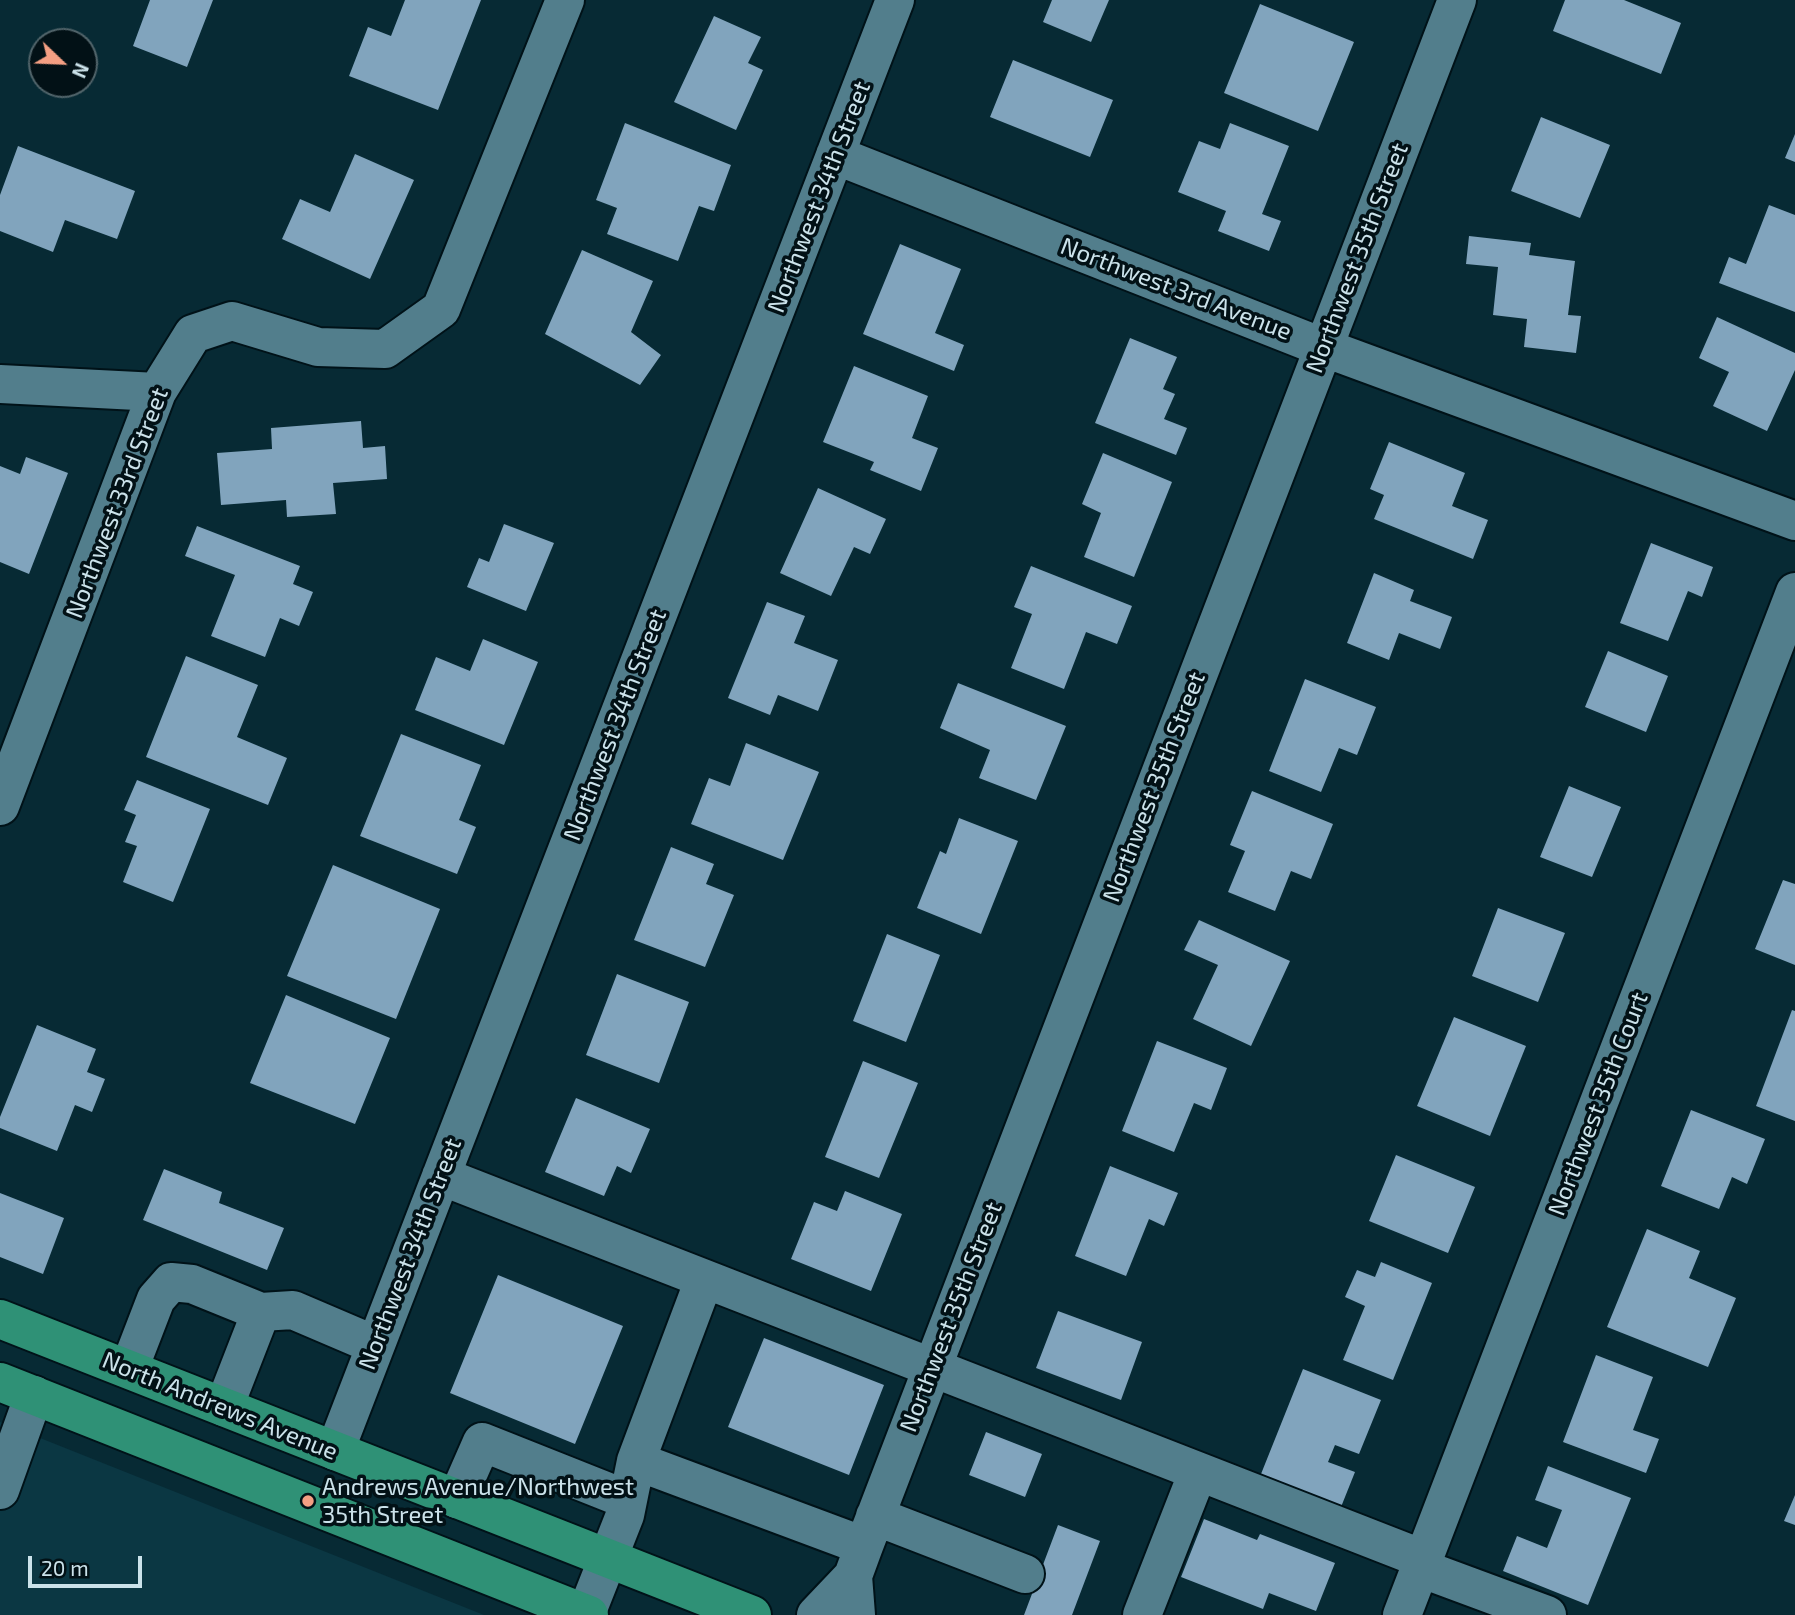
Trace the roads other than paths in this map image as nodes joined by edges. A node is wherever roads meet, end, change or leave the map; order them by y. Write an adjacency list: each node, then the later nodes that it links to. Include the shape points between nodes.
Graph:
1 (565, 0): 7 (street, Northwest 33rd Street, via 441,309 385,349 318,347 232,321 192,334)
2 (895, 0): 4 (street, Northwest 34th Street)
3 (1457, 0): 5 (street, Northwest 35th Street)
4 (835, 155): 5 (street, Northwest 3rd Avenue); 11 (street, Northwest 34th Street)
5 (1322, 347): 8 (street, Northwest 3rd Avenue); 17 (street, Northwest 35th Street)
6 (0, 384): 7 (street)
7 (157, 392): 10 (street, Northwest 33rd Street)
8 (1795, 521)
9 (1795, 592): 28 (street, Northwest 35th Court)
10 (0, 806)
11 (441, 1176): 12 (street); 15 (street, Northwest 34th Street)
12 (704, 1280): 17 (street); 21 (street)
13 (261, 1312): 15 (street, via 293,1310); 16 (street, via 192,1284 171,1282 156,1299); 19 (street)
14 (0, 1319): 16 (main road, North Andrews Avenue)
15 (375, 1345): 20 (street, Northwest 34th Street)
16 (129, 1369): 19 (main road, North Andrews Avenue)
17 (931, 1370): 22 (street); 26 (street, Northwest 35th Street)
18 (17, 1389): 23 (street); 30 (main road)
19 (224, 1407): 20 (main road, North Andrews Avenue)
20 (335, 1451): 24 (main road, North Andrews Avenue)
21 (636, 1461): 25 (street); 26 (street)
22 (1198, 1472): 28 (street); 34 (street)
23 (0, 1490)
24 (457, 1499): 25 (street, via 482,1442); 27 (main road, North Andrews Avenue)
25 (628, 1500): 27 (street)
26 (864, 1546): 29 (street); 32 (street, Northwest 35th Street); 33 (street, Northwest 35th Street)
27 (607, 1559): 30 (street); 31 (main road, North Andrews Avenue)
28 (1422, 1563): 35 (street, Northwest 35th Court); 36 (street)
29 (1025, 1574)
30 (588, 1614)
31 (752, 1615)
32 (816, 1615)
33 (856, 1615)
34 (1142, 1615)
35 (1402, 1615)
36 (1547, 1615)

